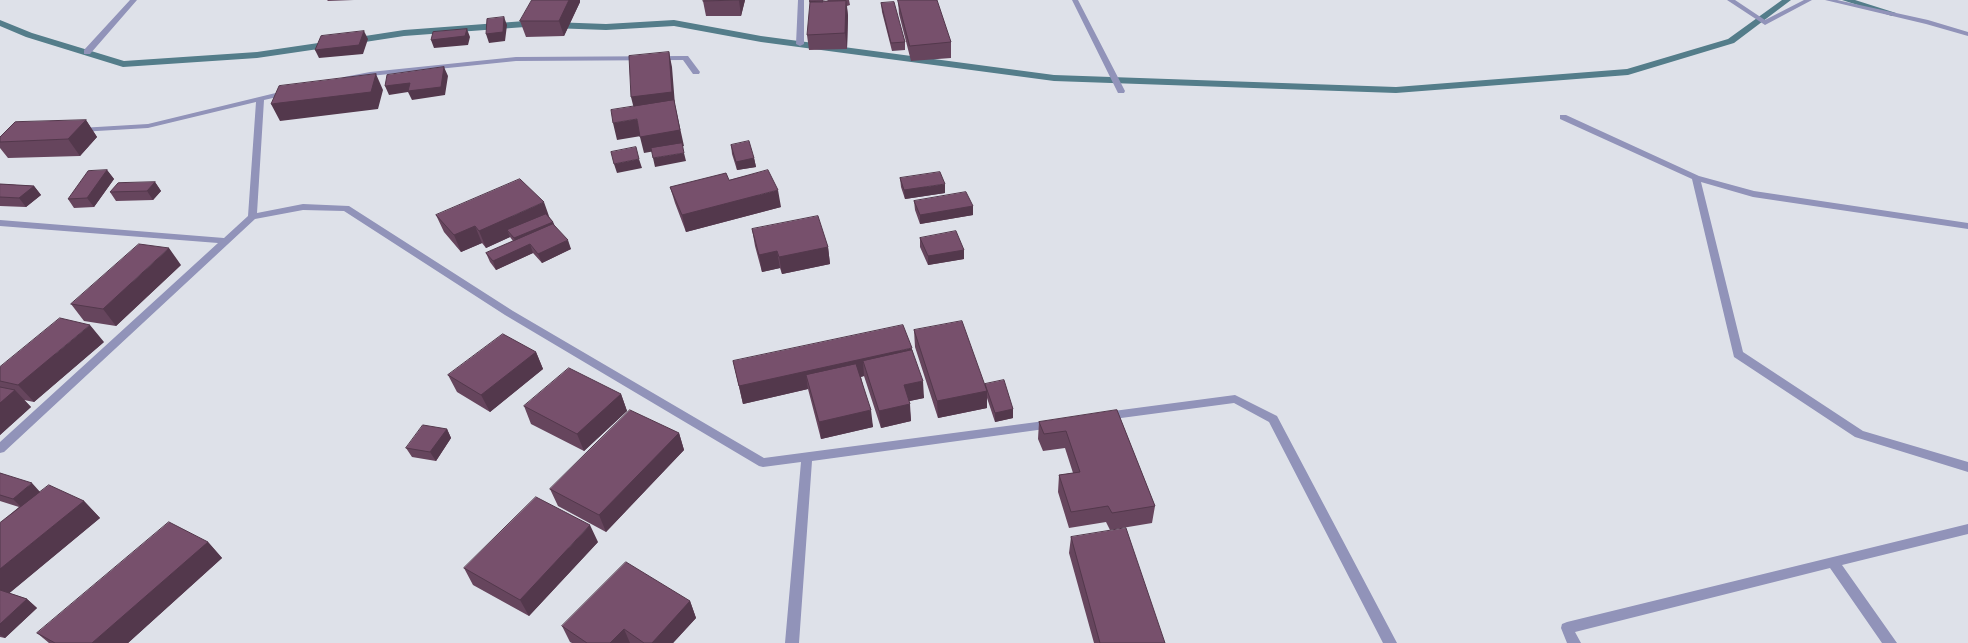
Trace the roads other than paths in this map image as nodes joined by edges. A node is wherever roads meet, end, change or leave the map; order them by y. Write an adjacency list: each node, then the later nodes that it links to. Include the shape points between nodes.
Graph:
1 (134, 0): 9 (street)
2 (801, 0): 8 (street)
3 (1075, 0): 13 (street)
4 (1730, 0): 5 (street, via 1765,22)
5 (1809, 0)
6 (1828, 0): 7 (street, via 1928,22)
7 (1968, 34)
8 (800, 44)
9 (87, 52)
10 (696, 72): 11 (street, via 685,58 516,59 370,74)
11 (334, 82)
12 (297, 90): 14 (street)
13 (1121, 91)
14 (260, 98): 16 (street, via 148,126); 18 (street)
15 (1563, 117): 17 (street)
16 (72, 130)
17 (1696, 178): 20 (street, via 1753,194); 26 (street, via 1738,354 1859,434)
18 (252, 217): 21 (street); 25 (street, via 303,207 346,208 509,314 763,463)
19 (0, 223): 21 (street)
20 (1968, 226)
21 (226, 241): 24 (street)
22 (1095, 418): 30 (street, via 1236,399 1273,420)
23 (1064, 422): 25 (street)
24 (0, 449)
25 (807, 457): 29 (street)
26 (1968, 467)
27 (1968, 529): 28 (street)
28 (1833, 563): 31 (street, via 1567,628); 32 (street)
29 (792, 643)
30 (1390, 643)
31 (1574, 643)
32 (1890, 643)

